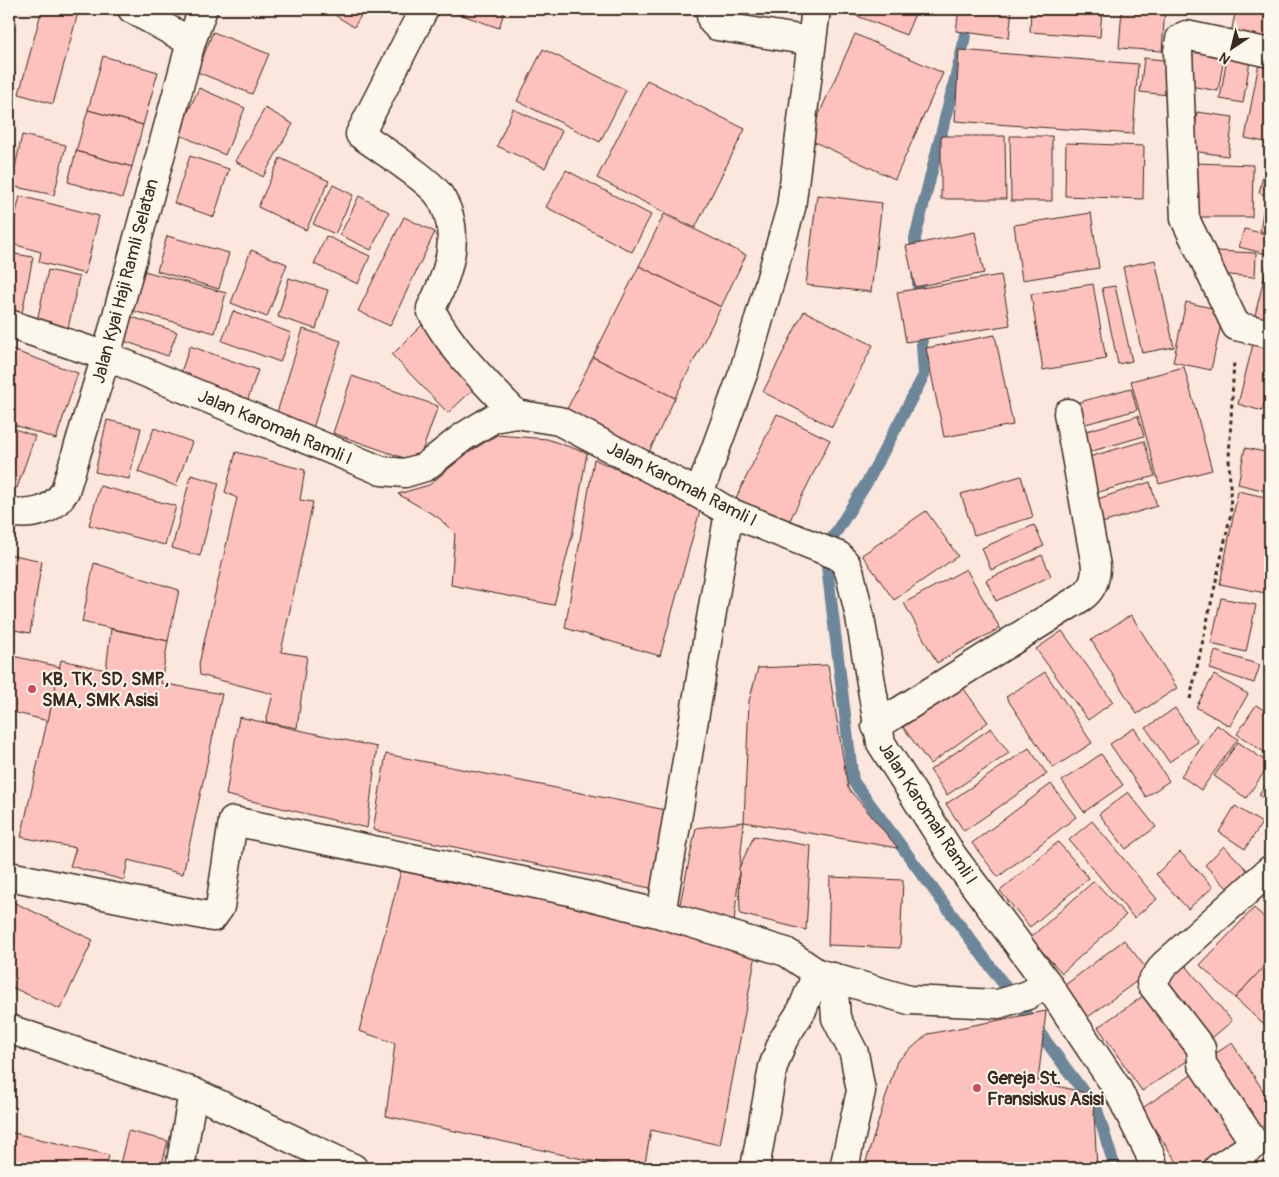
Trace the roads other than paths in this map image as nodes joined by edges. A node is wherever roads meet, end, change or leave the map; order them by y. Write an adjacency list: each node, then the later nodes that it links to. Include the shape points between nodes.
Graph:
1 (132, 9): 7 (street)
2 (203, 9): 7 (street, Jalan Kyai Haji Ramli Selatan)
3 (424, 9): 13 (street, via 360,134 438,194 450,214 453,236 445,280 432,312 446,336)
4 (710, 9): 6 (street, via 712,21 717,26)
5 (816, 9): 6 (street)
6 (811, 41): 14 (street, via 792,208 744,371)
7 (190, 42): 11 (street, Jalan Kyai Haji Ramli Selatan)
8 (1270, 53): 10 (street, via 1186,35 1178,44 1185,219 1236,326)
9 (9, 324): 11 (street, Jalan Karomah Ramli I)
10 (1270, 334)
11 (106, 356): 13 (street, Jalan Karomah Ramli I, via 382,471 405,473 425,467 494,418); 15 (street, Jalan Kyai Haji Ramli Selatan, via 61,497 54,505 38,513)
12 (1068, 413): 17 (street, via 1096,566 1096,576 1090,589)
13 (516, 414): 14 (street, Jalan Karomah Ramli I, via 559,421)
14 (699, 494): 16 (street, Jalan Karomah Ramli I)
15 (9, 512)
16 (729, 512): 17 (street, Jalan Karomah Ramli I, via 840,556 846,564 862,626); 20 (street)
17 (876, 726): 22 (street, Jalan Karomah Ramli I, via 881,744 952,855)
18 (1270, 870): 30 (street, via 1164,965 1151,983 1201,1048 1202,1064 1255,1144)
19 (9, 876): 20 (street, via 213,918 220,908 233,821 565,890)
20 (660, 914): 21 (street, via 786,952)
21 (825, 975): 22 (street, via 909,1000 998,1004 1028,995); 27 (street, via 783,1040 776,1060); 28 (street, via 836,1018 854,1054 861,1091)
22 (1047, 984): 29 (street, Jalan Karomah Ramli I, via 1117,1088)
23 (9, 1028): 24 (street)
24 (193, 1092): 25 (street); 26 (street)
25 (180, 1168)
26 (353, 1168)
27 (755, 1168)
28 (844, 1168)
29 (1154, 1168)
30 (1218, 1168)

